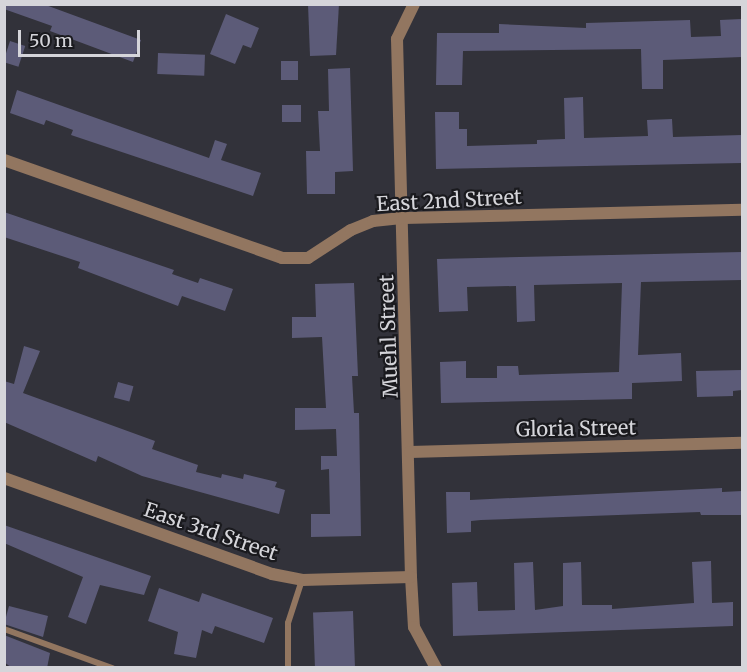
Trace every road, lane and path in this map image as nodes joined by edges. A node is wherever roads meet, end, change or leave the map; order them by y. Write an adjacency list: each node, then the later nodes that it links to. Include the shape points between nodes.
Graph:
1 (414, 4): 4 (street, Muehl Street, via 397,39)
2 (4, 160): 4 (street, East 2nd Street, via 282,258 308,258 351,230 373,221)
3 (742, 210): 4 (street, East 2nd Street)
4 (404, 218): 6 (street, Muehl Street)
5 (742, 443): 6 (street, Gloria Street)
6 (410, 452): 8 (street, Muehl Street)
7 (4, 478): 9 (street, East 3rd Street, via 272,574)
8 (411, 577): 9 (street, East 3rd Street); 11 (street, Muehl Street, via 414,627)
9 (302, 580): 13 (lane, via 288,623)
10 (4, 629): 12 (lane)
11 (435, 667)
12 (112, 668)
13 (288, 668)

